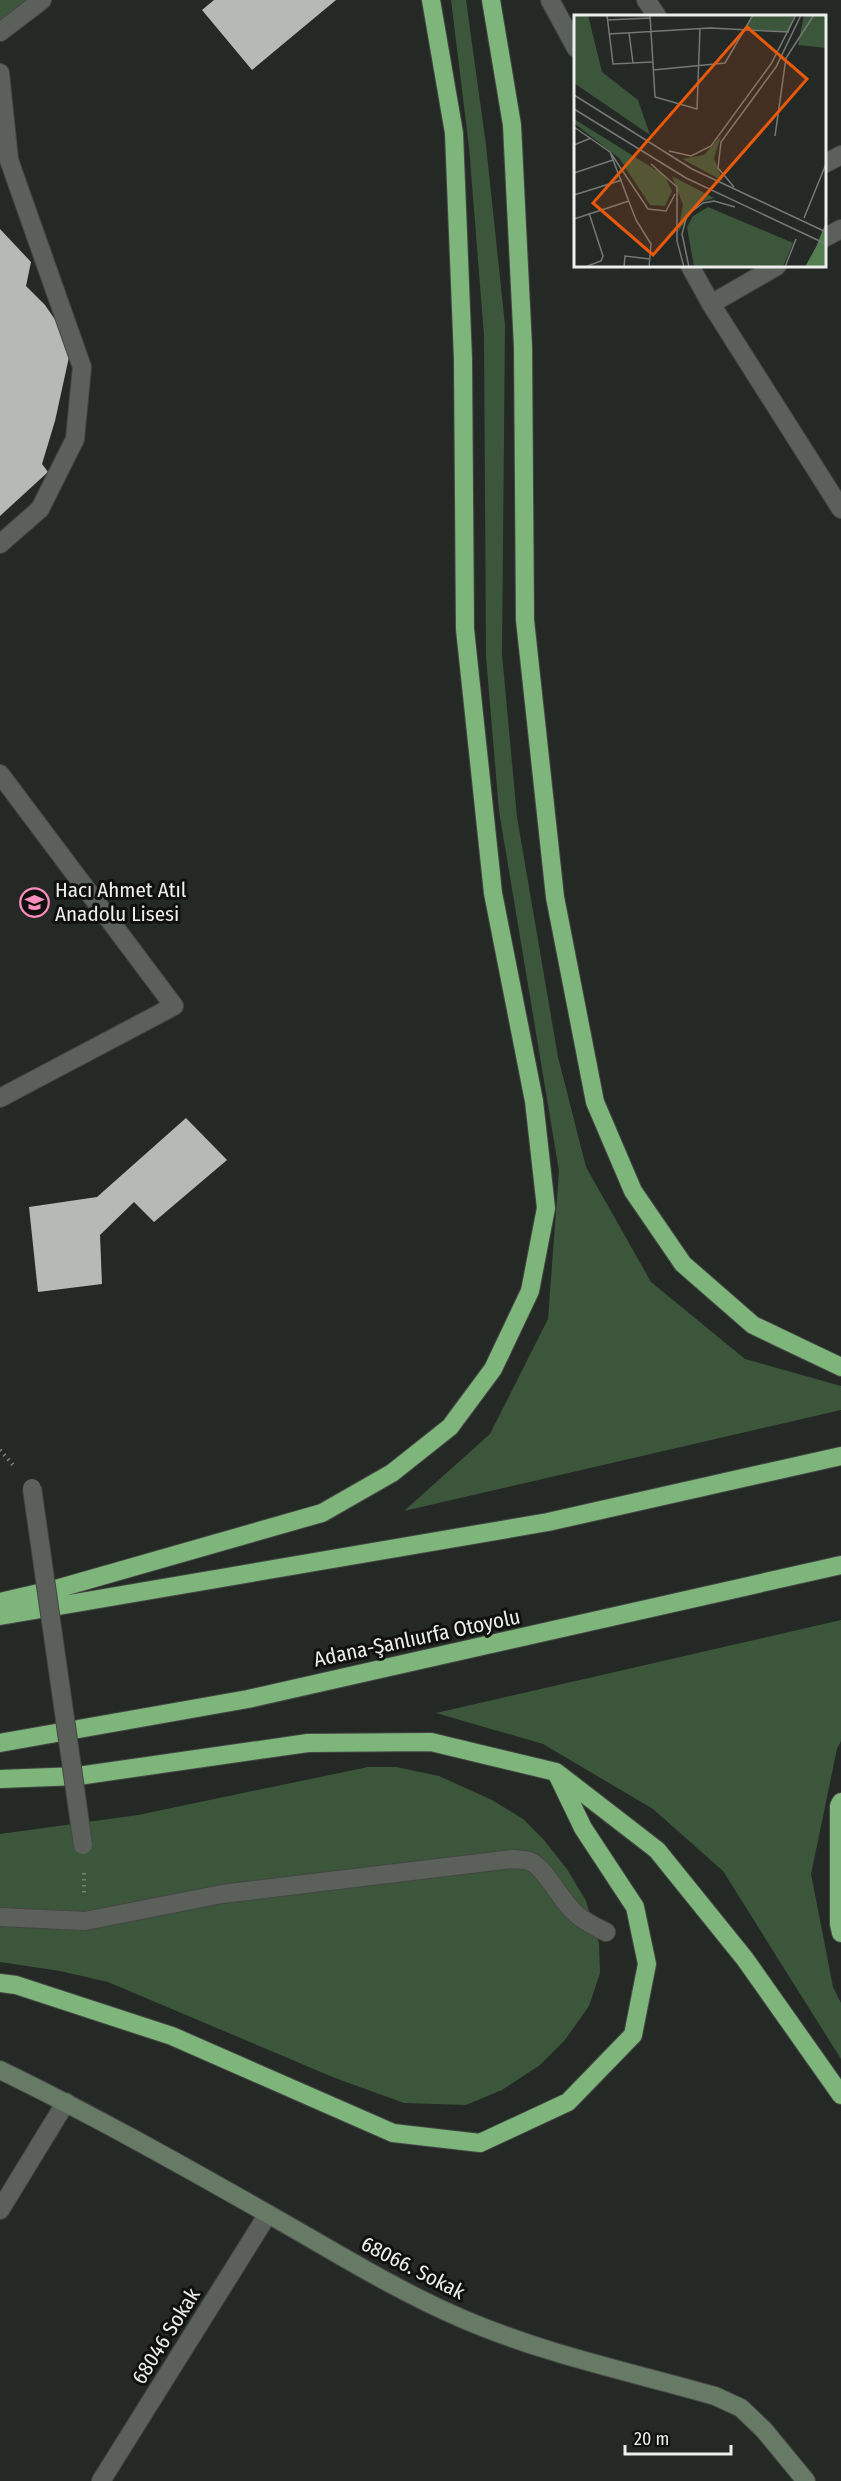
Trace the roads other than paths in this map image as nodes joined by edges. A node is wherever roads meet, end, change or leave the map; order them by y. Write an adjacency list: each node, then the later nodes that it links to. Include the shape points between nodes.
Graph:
1 (42, 0): 7 (street)
2 (431, 0): 25 (highway, via 454,133 463,359 465,629 493,893 534,1101 546,1208 530,1291 493,1369 450,1427 392,1473 322,1513)
3 (491, 0): 21 (highway, via 512,125 523,347 525,620 555,897 595,1102 633,1191 683,1264 753,1325)
4 (550, 0): 8 (street)
5 (646, 0): 6 (street)
6 (656, 15)
7 (0, 32)
8 (574, 44)
9 (0, 73): 18 (street, via 9,160 82,367 75,439 39,509)
10 (841, 155): 11 (street)
11 (826, 163)
12 (841, 229): 13 (street)
13 (826, 237)
14 (691, 267): 16 (street)
15 (775, 267): 16 (street)
16 (711, 304): 17 (street)
17 (841, 509)
18 (0, 544)
19 (0, 774): 20 (street, via 174,1006)
20 (0, 1098)
21 (841, 1367)
22 (841, 1456): 26 (highway, via 548,1522)
23 (32, 1488): 31 (street, bridge)
24 (841, 1565): 27 (highway, Adana-Şanlıurfa Otoyolu, via 248,1699)
25 (0, 1602)
26 (0, 1616)
27 (0, 1743)
28 (556, 1772): 29 (highway, via 431,1742 386,1742 308,1743 78,1776); 35 (highway, via 583,1828 635,1907 648,1964 633,2035 568,2102 480,2143 393,2133 172,2036); 37 (highway, via 657,1850 745,1959)
29 (0, 1779)
30 (841, 1802): 34 (highway)
31 (83, 1845)
32 (0, 1917): 33 (street, via 85,1921 222,1894 512,1859 529,1860 540,1867 574,1913)
33 (606, 1932)
34 (841, 1933)
35 (0, 1983)
36 (0, 2070): 38 (main road, 68066. Sokak)
37 (841, 2095)
38 (66, 2102): 39 (street); 40 (main road, 68066. Sokak)
39 (0, 2210)
40 (268, 2214): 41 (street, 68046 Sokak); 42 (main road, 68066. Sokak, via 370,2273 462,2319 516,2340 715,2396 741,2408)
41 (101, 2481)
42 (806, 2481)

